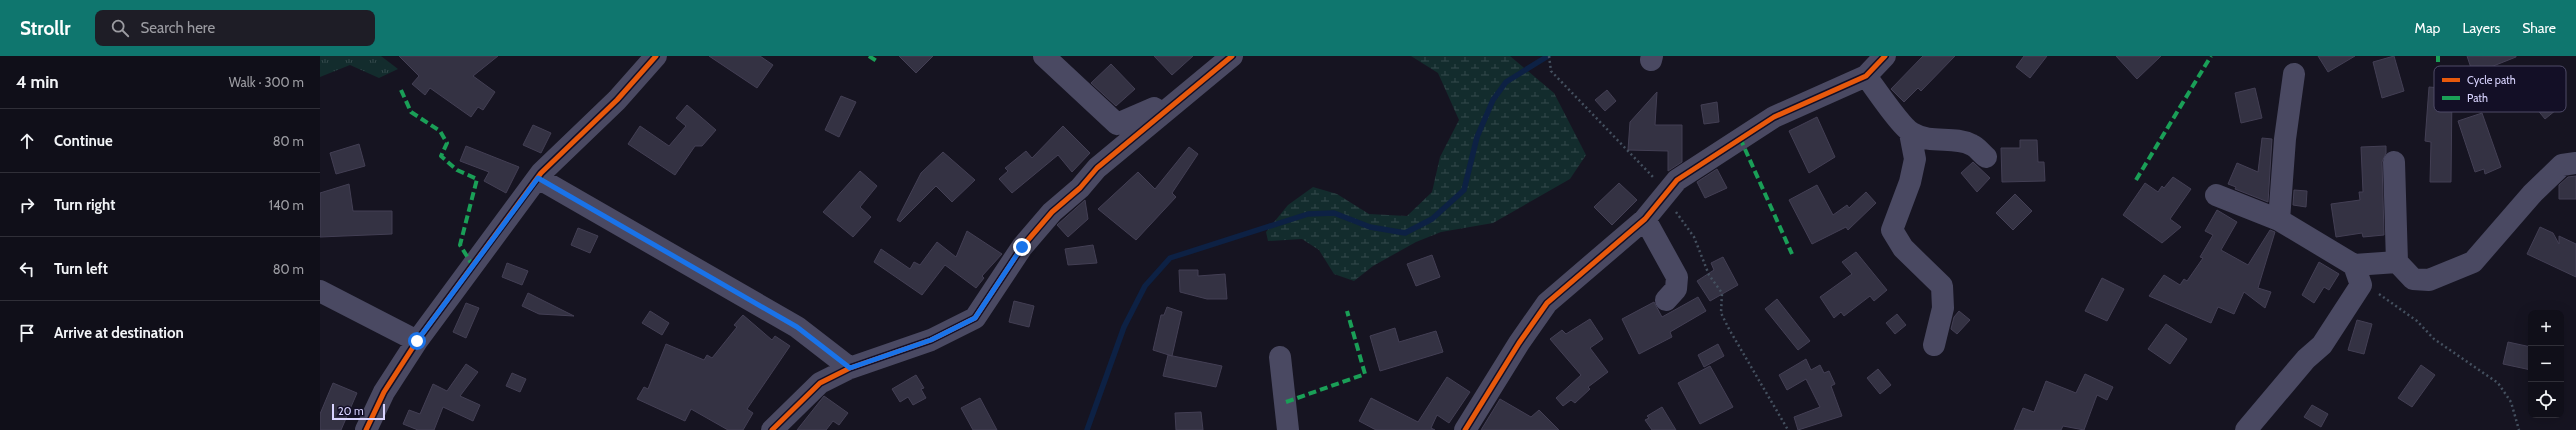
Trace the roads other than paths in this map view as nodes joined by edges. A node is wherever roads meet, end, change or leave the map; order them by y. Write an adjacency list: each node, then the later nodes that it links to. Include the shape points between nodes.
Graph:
1 (656, 56): 12 (street, via 618,100)
2 (1044, 56): 7 (street, via 1118,124 1154,108)
3 (1232, 56): 7 (street)
4 (1885, 56): 6 (street)
5 (2294, 74): 15 (street, via 2285,139)
6 (1866, 76): 8 (street); 14 (street, via 1774,117 1677,180)
7 (1163, 113): 23 (street, via 1097,168 1080,188 1052,212 1022,247 975,318 931,340)
8 (1910, 132): 9 (street, via 1923,138 1940,141 1953,139 1972,145); 21 (street, via 1915,159 1910,182 1892,230 1903,248 1942,286 1943,308)
9 (1986, 157)
10 (2394, 162): 16 (street)
11 (2576, 163): 16 (street, via 2562,165 2532,194 2473,262 2429,280 2413,279)
12 (538, 178): 20 (street); 23 (street, via 797,327)
13 (2216, 195): 15 (street)
14 (1645, 220): 19 (street, via 1677,277 1676,289); 27 (street, via 1547,303 1518,343)
15 (2279, 220): 17 (street)
16 (2397, 262): 17 (street)
17 (2357, 275): 28 (street, via 2322,345)
18 (320, 291): 20 (street)
19 (1666, 300)
20 (417, 341): 24 (street, via 384,392)
21 (1934, 345)
22 (1280, 356): 26 (street)
23 (850, 368): 25 (street, via 820,383)
24 (366, 430)
25 (772, 430)
26 (1288, 430)
27 (1465, 430)
28 (2246, 430)

